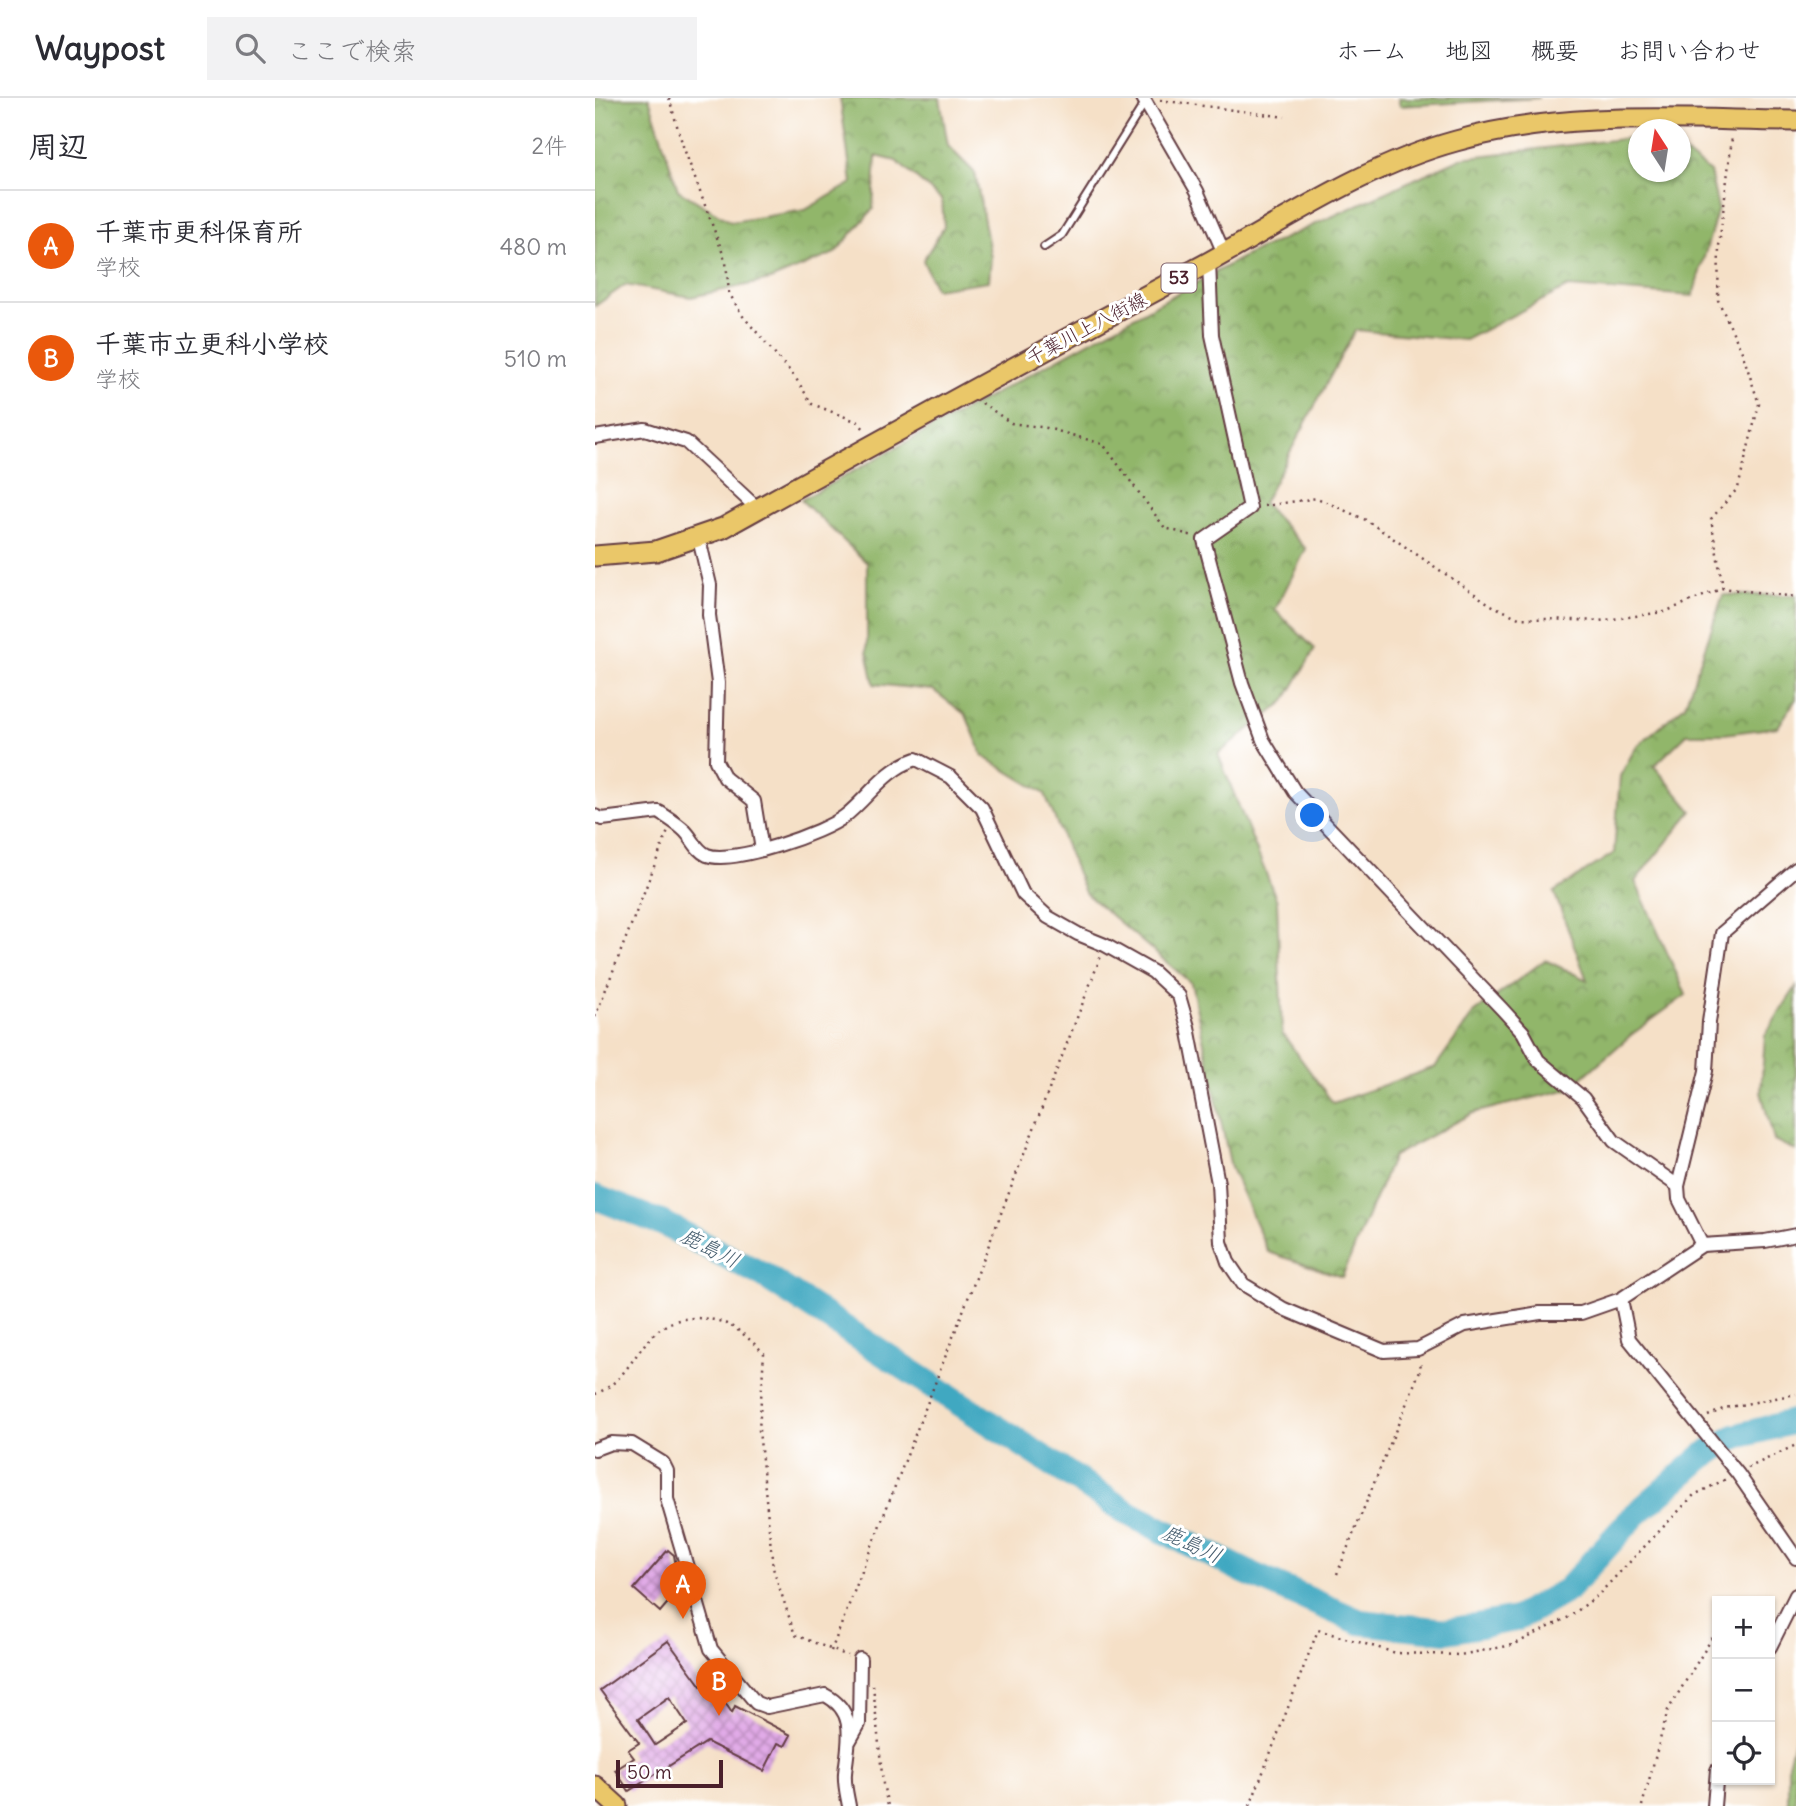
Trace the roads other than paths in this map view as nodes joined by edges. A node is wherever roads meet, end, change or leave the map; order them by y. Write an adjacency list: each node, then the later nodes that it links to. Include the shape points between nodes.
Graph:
1 (1144, 99): 3 (lane, via 1142,111 1062,235); 4 (street, via 1197,191)
2 (1796, 121): 4 (main road, 千葉川上八街線 / 53, via 1588,120 1458,140 1364,175)
3 (1044, 247)
4 (1216, 257): 6 (main road, 千葉川上八街線 / 53); 12 (street, via 1212,335 1250,508 1204,540 1241,683 1263,740 1295,792 1523,1032 1538,1060 1583,1098 1614,1141)
5 (595, 437): 6 (street, via 645,429 686,442)
6 (758, 509): 7 (main road, 千葉川上八街線 / 53)
7 (699, 539): 8 (main road, 千葉川上八街線 / 53, via 656,551); 10 (street, via 710,586 718,683 716,761 725,778 754,801)
8 (601, 555)
9 (595, 816): 10 (street, via 659,812 708,855)
10 (762, 850): 15 (street, via 824,830 846,816 889,772 916,759 951,777 982,808 1023,894 1077,934 1153,972 1179,996 1218,1183 1221,1242 1243,1284 1284,1309 1384,1351 1418,1349 1465,1325 1540,1313 1581,1312)
11 (1796, 869): 12 (street, via 1722,933 1706,1071)
12 (1678, 1186): 14 (street, via 1679,1199)
13 (1796, 1235): 14 (street)
14 (1702, 1245): 15 (street)
15 (1621, 1299): 17 (street, via 1629,1339 1738,1474)
16 (595, 1449): 21 (street, via 611,1443 632,1444 663,1463 667,1499 687,1572 711,1649 726,1671 756,1703 767,1707 812,1695 834,1699 848,1718)
17 (1796, 1558)
18 (1796, 1594): 19 (street)
19 (1775, 1637)
20 (860, 1659): 21 (street, via 859,1724)
21 (850, 1741): 25 (street, via 845,1784)
22 (1716, 1785): 26 (street)
23 (595, 1786): 24 (main road)
24 (617, 1806)
25 (849, 1806)
26 (1714, 1806)

